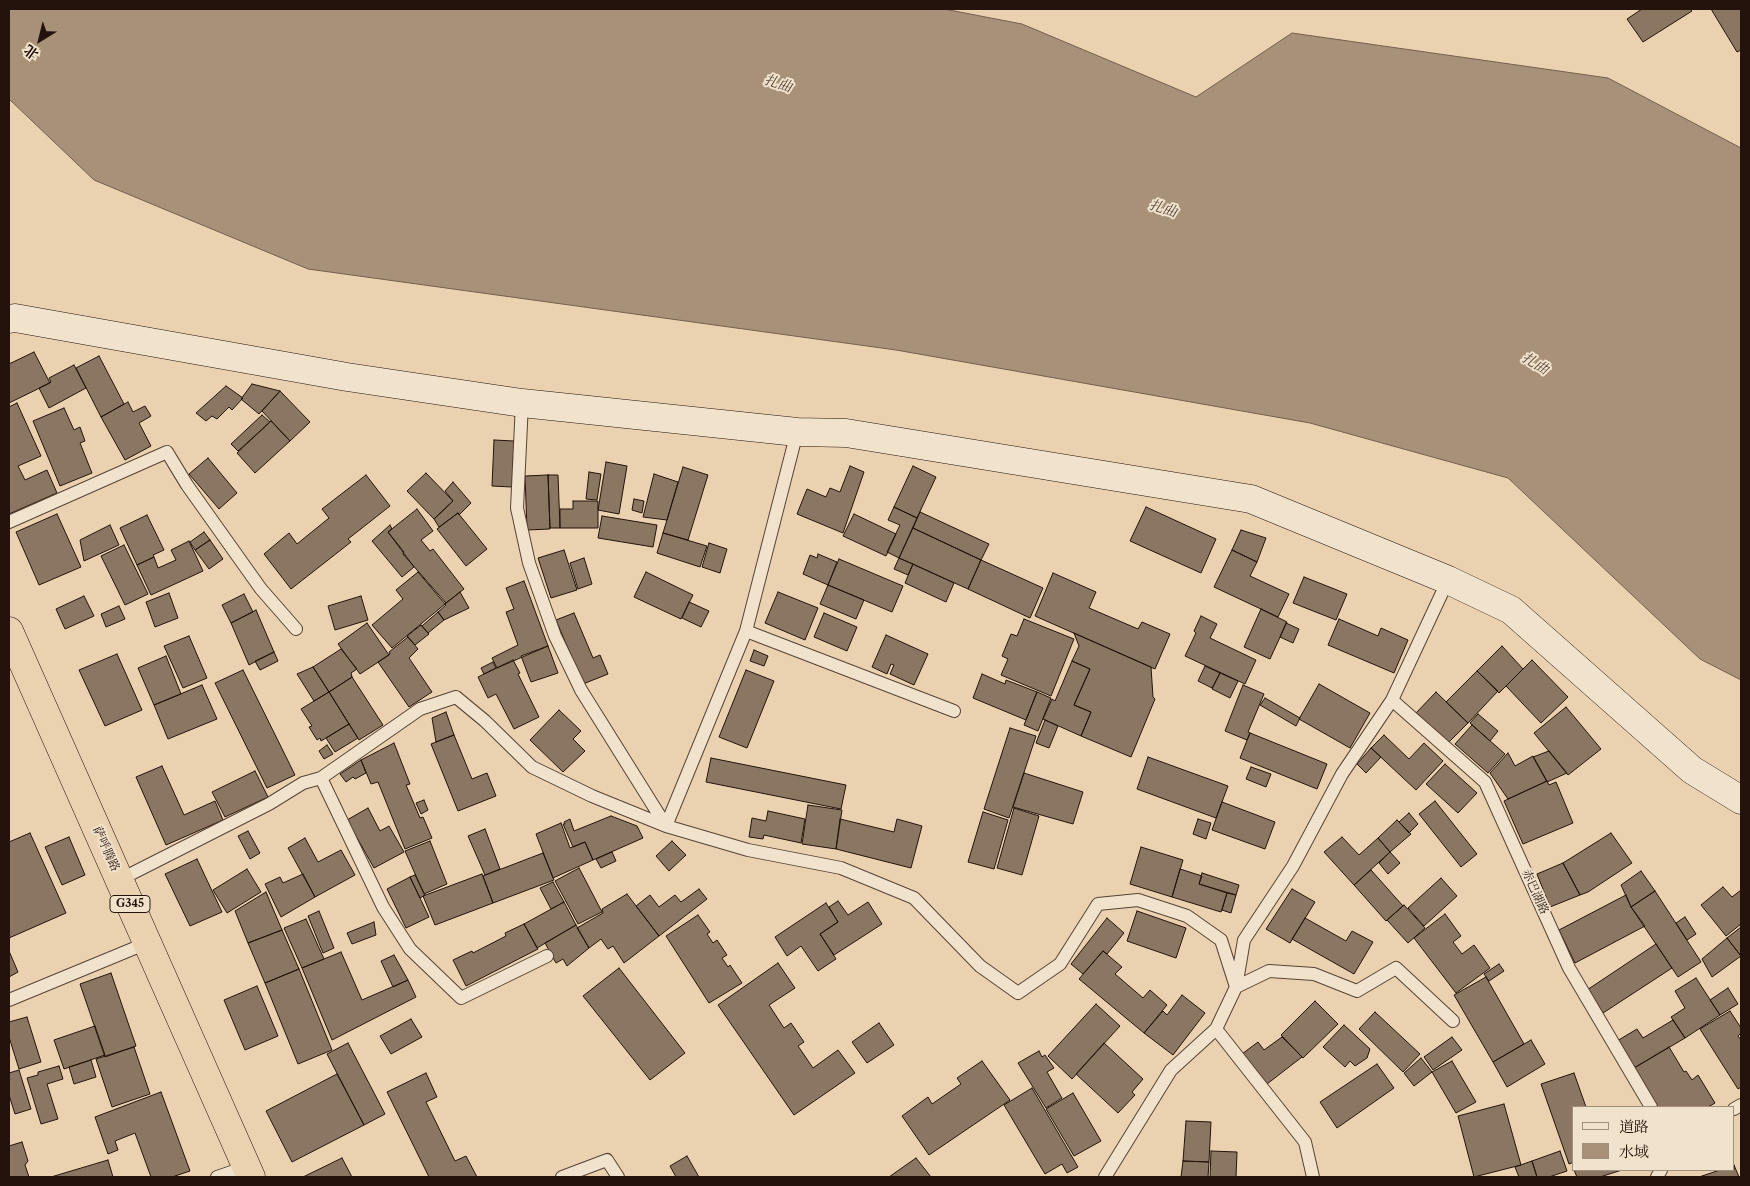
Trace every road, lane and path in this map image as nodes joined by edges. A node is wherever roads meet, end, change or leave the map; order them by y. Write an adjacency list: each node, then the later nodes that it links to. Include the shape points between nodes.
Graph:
1 (9, 319): 2 (street, via 346,377)
2 (522, 403): 3 (street); 13 (lane, via 517,508 529,564 555,636 580,690)
3 (797, 432): 5 (street, via 846,433 1251,499); 8 (lane)
4 (9, 522): 6 (lane, via 167,452 261,589)
5 (1448, 580): 9 (lane); 12 (street, via 1511,610 1692,770)
6 (296, 630)
7 (9, 631): 14 (highway, 萨呼腾路 / G345)
8 (746, 631): 10 (lane); 13 (lane)
9 (1392, 700): 17 (lane, via 1342,774 1293,866 1244,940); 21 (lane, 赤巴湖路, via 1485,782 1569,968)
10 (954, 711)
11 (321, 778): 13 (lane, via 420,709 456,696 532,767); 14 (lane, via 303,784); 16 (lane, via 384,907 410,949 461,998)
12 (1741, 800)
13 (666, 826): 17 (lane, via 748,850 841,868 914,898 980,966 1018,993 1060,964 1098,904 1138,900 1187,916 1221,940)
14 (119, 880): 15 (highway, 萨呼腾路 / G345)
15 (147, 943): 18 (lane); 22 (highway, 萨呼腾路 / G345)
16 (547, 956)
17 (1236, 987): 19 (lane, via 1269,971 1314,974 1357,991 1396,968); 20 (lane)
18 (9, 1000)
19 (1452, 1021)
20 (1216, 1029): 26 (lane, via 1172,1070); 27 (lane, via 1305,1142)
21 (1650, 1106)
22 (249, 1172): 23 (lane)
23 (217, 1177)
24 (562, 1177): 25 (lane, via 607,1160)
25 (618, 1177)
26 (1105, 1177)
27 (1313, 1177)

